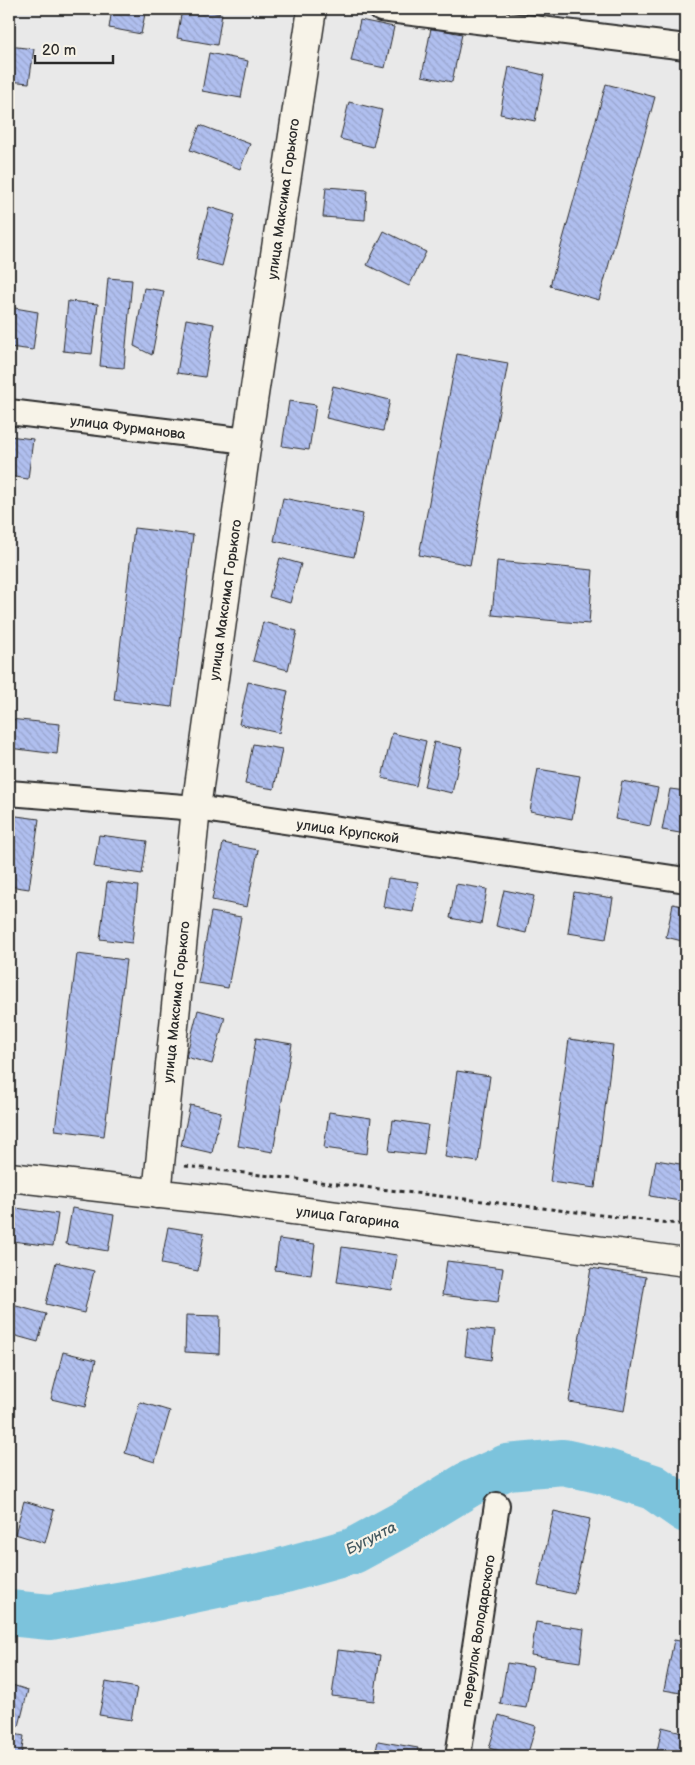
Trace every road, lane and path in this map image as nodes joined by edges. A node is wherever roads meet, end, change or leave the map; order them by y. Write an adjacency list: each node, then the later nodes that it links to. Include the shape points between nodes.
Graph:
1 (312, 9): 5 (street, улица Максима Горького)
2 (381, 9): 3 (street)
3 (686, 47)
4 (9, 412): 5 (street, улица Фурманова)
5 (247, 442): 7 (street, улица Максима Горького)
6 (9, 793): 7 (street, улица Крупской)
7 (196, 808): 8 (street, улица Крупской); 9 (street, улица Максима Горького)
8 (686, 880)
9 (160, 1164): 11 (street, улица Максима Горького); 12 (path)
10 (9, 1178): 11 (street, улица Гагарина)
11 (157, 1194): 13 (street, улица Гагарина)
12 (686, 1225)
13 (686, 1262)
14 (497, 1505): 15 (street, переулок Володарского)
15 (458, 1756)

